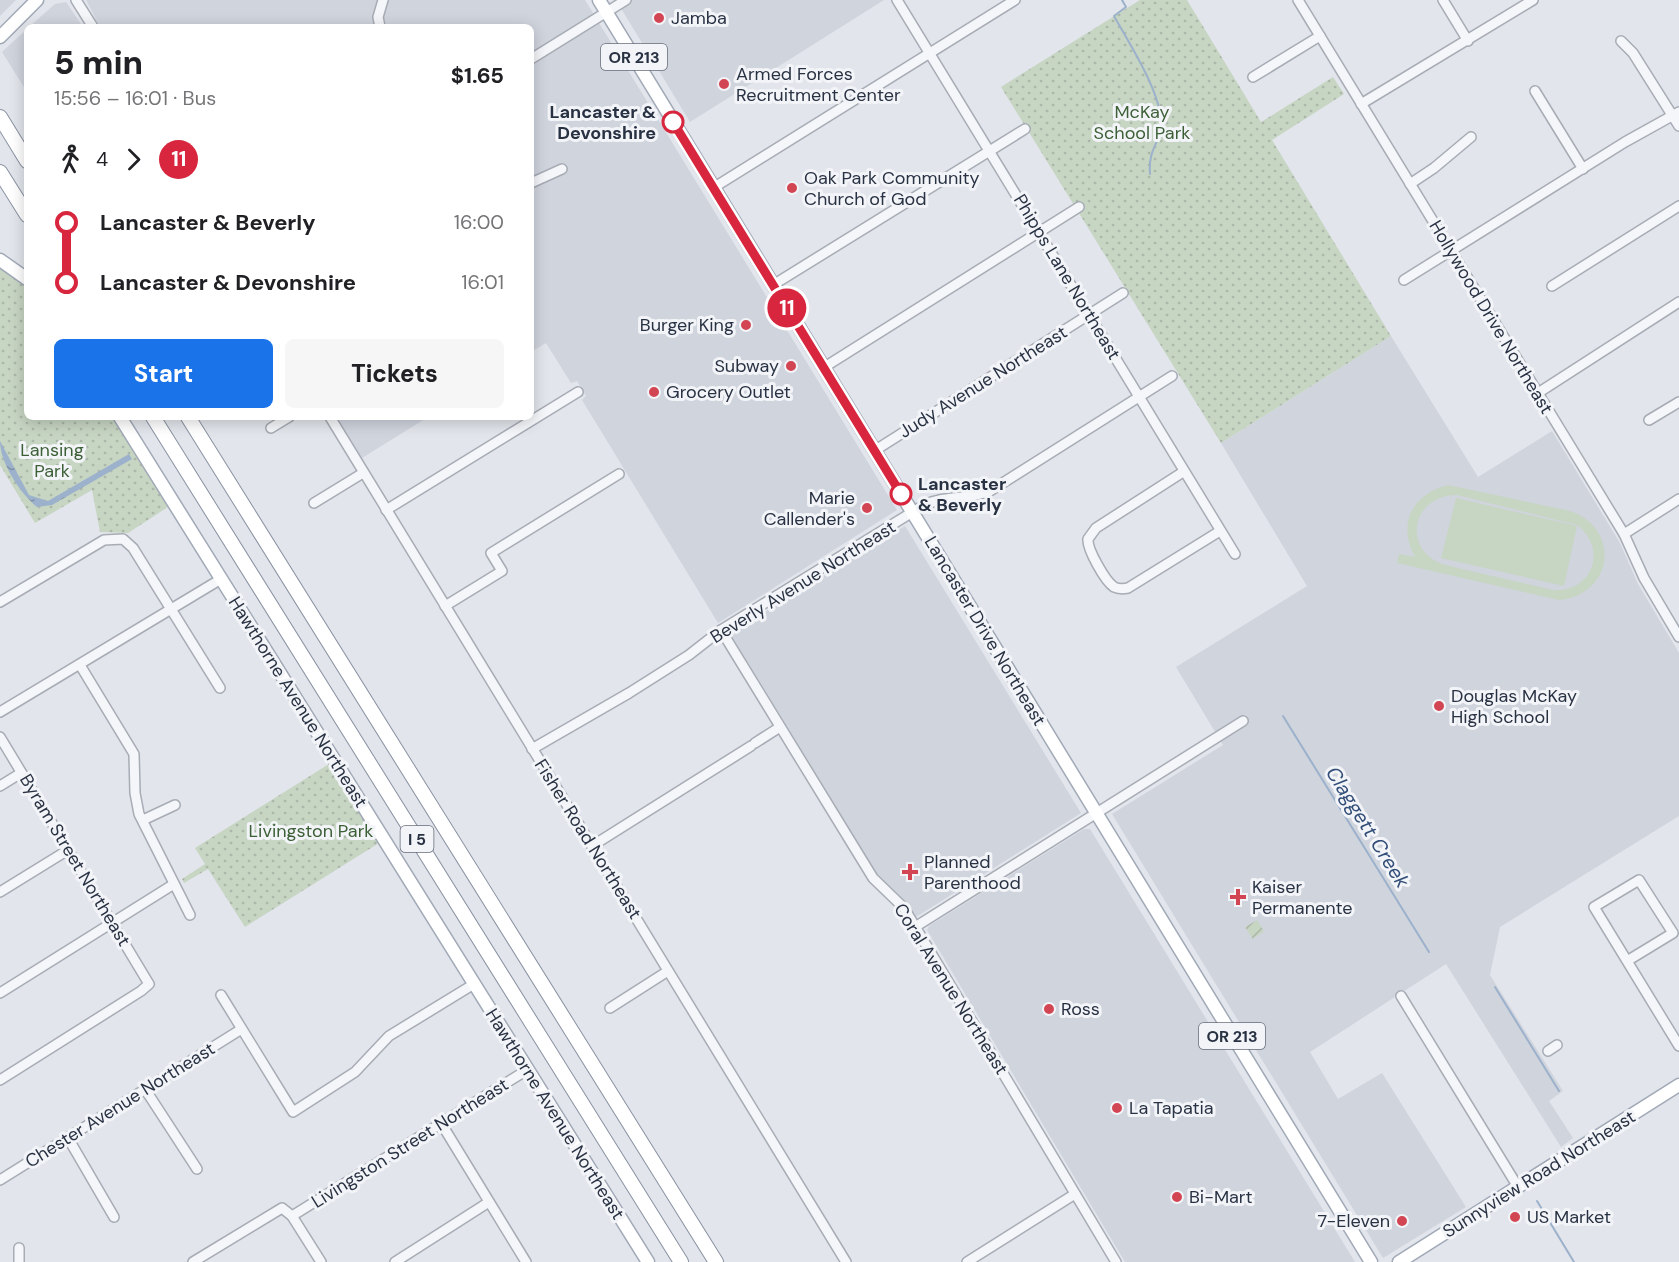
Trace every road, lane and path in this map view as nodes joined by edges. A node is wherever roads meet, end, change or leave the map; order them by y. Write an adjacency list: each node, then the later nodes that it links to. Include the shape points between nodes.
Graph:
1 (37, 0): 15 (main road)
2 (76, 0): 12 (street)
3 (383, 0): 13 (street)
4 (599, 0): 11 (main road, Lancaster Drive Northeast / OR 213)
5 (626, 0): 11 (street)
6 (897, 0): 18 (street, Phipps Lane Northeast)
7 (1015, 0): 18 (street)
8 (1298, 0): 14 (street, Hollywood Drive Northeast)
9 (1443, 0): 16 (street)
10 (1527, 2): 16 (street)
11 (607, 13): 19 (street); 35 (main road, Lancaster Drive Northeast / OR 213)
12 (91, 24)
13 (379, 24)
14 (1320, 36): 20 (street); 22 (street, Hollywood Drive Northeast)
15 (0, 37)
16 (1468, 41): 22 (street)
17 (1621, 41): 23 (street)
18 (930, 52): 28 (street, Phipps Lane Northeast); 35 (street)
19 (534, 57)
20 (1253, 77)
21 (1535, 91): 31 (street)
22 (1361, 104): 34 (street, Hollywood Drive Northeast)
23 (1676, 114): 25 (street); 31 (street)
24 (0, 117): 29 (highway)
25 (1679, 126)
26 (1025, 129): 28 (street)
27 (1470, 137): 34 (street)
28 (991, 150): 39 (street, Phipps Lane Northeast); 44 (street)
29 (24, 156)
30 (562, 169): 33 (street)
31 (1583, 169): 40 (street)
32 (0, 172): 38 (highway)
33 (534, 182)
34 (1410, 184): 40 (street, Hollywood Drive Northeast)
35 (713, 188): 44 (main road, Lancaster Drive Northeast / OR 213)
36 (1679, 206): 45 (street)
37 (1079, 207): 39 (street)
38 (24, 210)
39 (1040, 232): 48 (street, Phipps Lane Northeast); 49 (street)
40 (1451, 251): 43 (street); 52 (street, Hollywood Drive Northeast)
41 (0, 260): 42 (main road)
42 (24, 277)
43 (1404, 280)
44 (773, 285): 49 (main road, Lancaster Drive Northeast / OR 213)
45 (1552, 286)
46 (1123, 293): 48 (street, Judy Avenue Northeast)
47 (1679, 302): 52 (street)
48 (1089, 315): 53 (street, Phipps Lane Northeast); 64 (street, Judy Avenue Northeast)
49 (823, 368): 64 (main road, Lancaster Drive Northeast / OR 213)
50 (1172, 376): 53 (street, Beverly Avenue Northeast)
51 (578, 392): 55 (street)
52 (1538, 393): 73 (street, Hollywood Drive Northeast)
53 (1140, 396): 65 (street, Phipps Lane Northeast); 71 (street, Beverly Avenue Northeast, via 990,491 939,499)
54 (1679, 402): 62 (street)
55 (534, 419)
56 (122, 420): 75 (main road, Hawthorne Avenue Northeast)
57 (155, 420): 132 (highway, I 5)
58 (190, 420): 133 (highway, I 5)
59 (284, 420): 63 (street)
60 (332, 420): 66 (street, Fisher Road Northeast)
61 (532, 420): 70 (street)
62 (1649, 420)
63 (271, 428)
64 (874, 451): 71 (main road, Lancaster Drive Northeast / OR 213)
65 (1183, 472): 72 (street, Phipps Lane Northeast); 72 (street, via 1096,528 1088,539 1090,551 1110,584 1128,588)
66 (363, 473): 69 (street); 70 (street, Fisher Road Northeast)
67 (619, 474): 77 (street, via 491,553 502,571)
68 (1679, 499): 73 (street)
69 (314, 503)
70 (386, 510): 77 (street, Fisher Road Northeast)
71 (912, 512): 79 (street, Beverly Avenue Northeast); 91 (main road, Lancaster Drive Northeast / OR 213)
72 (1220, 531): 74 (street, Phipps Lane Northeast)
73 (1624, 534): 80 (street, Hollywood Drive Northeast, via 1644,578)
74 (1235, 554)
75 (221, 579): 78 (street); 102 (main road, Hawthorne Avenue Northeast)
76 (0, 601): 78 (street, via 104,540 119,538 133,548)
77 (445, 606): 87 (street, Fisher Road Northeast)
78 (172, 610): 81 (street); 82 (street)
79 (722, 630): 85 (street, Coral Avenue Northeast); 87 (street, Beverly Avenue Northeast, via 629,693)
80 (1679, 637)
81 (80, 665): 83 (street); 92 (street, via 134,754 137,804)
82 (220, 688)
83 (0, 712)
84 (1243, 721): 91 (street)
85 (780, 727): 93 (street); 99 (street, Coral Avenue Northeast, via 873,878 902,904)
86 (0, 737): 88 (street, Byram Street Northeast)
87 (532, 749): 93 (street, Fisher Road Northeast)
88 (21, 773): 89 (street); 94 (street, Byram Street Northeast)
89 (0, 786)
90 (175, 805): 92 (street)
91 (1096, 813): 99 (street); 137 (main road, Lancaster Drive Northeast / OR 213)
92 (143, 820): 95 (street)
93 (591, 846): 101 (street, Fisher Road Northeast)
94 (68, 850): 96 (street); 98 (street, Byram Street Northeast)
95 (174, 884): 97 (street); 98 (street)
96 (0, 892)
97 (190, 915)
98 (112, 923): 103 (street); 112 (street, Byram Street Northeast, via 149,984)
99 (915, 927): 120 (street, Coral Avenue Northeast)
100 (1628, 962): 100 (street, via 1594,907 1639,880 1673,933); 109 (street)
101 (668, 971): 106 (street); 134 (street, Fisher Road Northeast)
102 (474, 984): 107 (street, via 389,1036 355,1072 293,1112); 111 (main road, Hawthorne Avenue Northeast)
103 (0, 993)
104 (221, 995): 107 (street)
105 (1401, 996): 119 (street)
106 (610, 1008)
107 (240, 1030): 114 (street, Chester Avenue Northeast)
108 (1557, 1045): 110 (street)
109 (1679, 1046)
110 (1548, 1051)
111 (527, 1070): 115 (street, Livingston Street Northeast); 131 (main road, Hawthorne Avenue Northeast)
112 (0, 1080)
113 (1679, 1085): 119 (main road, Sunnyview Road Northeast)
114 (145, 1089): 116 (street, Chester Avenue Northeast); 117 (street)
115 (441, 1123): 121 (street); 122 (street, Livingston Street Northeast)
116 (68, 1138): 118 (street, Chester Avenue Northeast); 123 (street)
117 (197, 1169)
118 (0, 1180)
119 (1518, 1187): 138 (main road, Sunnyview Road Northeast)
120 (1075, 1194): 125 (street); 136 (street, Coral Avenue Northeast)
121 (489, 1202): 129 (street); 130 (street)
122 (289, 1212): 127 (street, Livingston Street Northeast, via 279,1208); 128 (street)
123 (114, 1216)
124 (19, 1248): 126 (street)
125 (979, 1259): 135 (street)
126 (19, 1262)
127 (194, 1262)
128 (321, 1262)
129 (395, 1262)
130 (526, 1262)
131 (648, 1262)
132 (681, 1262)
133 (716, 1262)
134 (846, 1262)
135 (967, 1262)
136 (1116, 1262)
137 (1371, 1262)
138 (1398, 1262)

